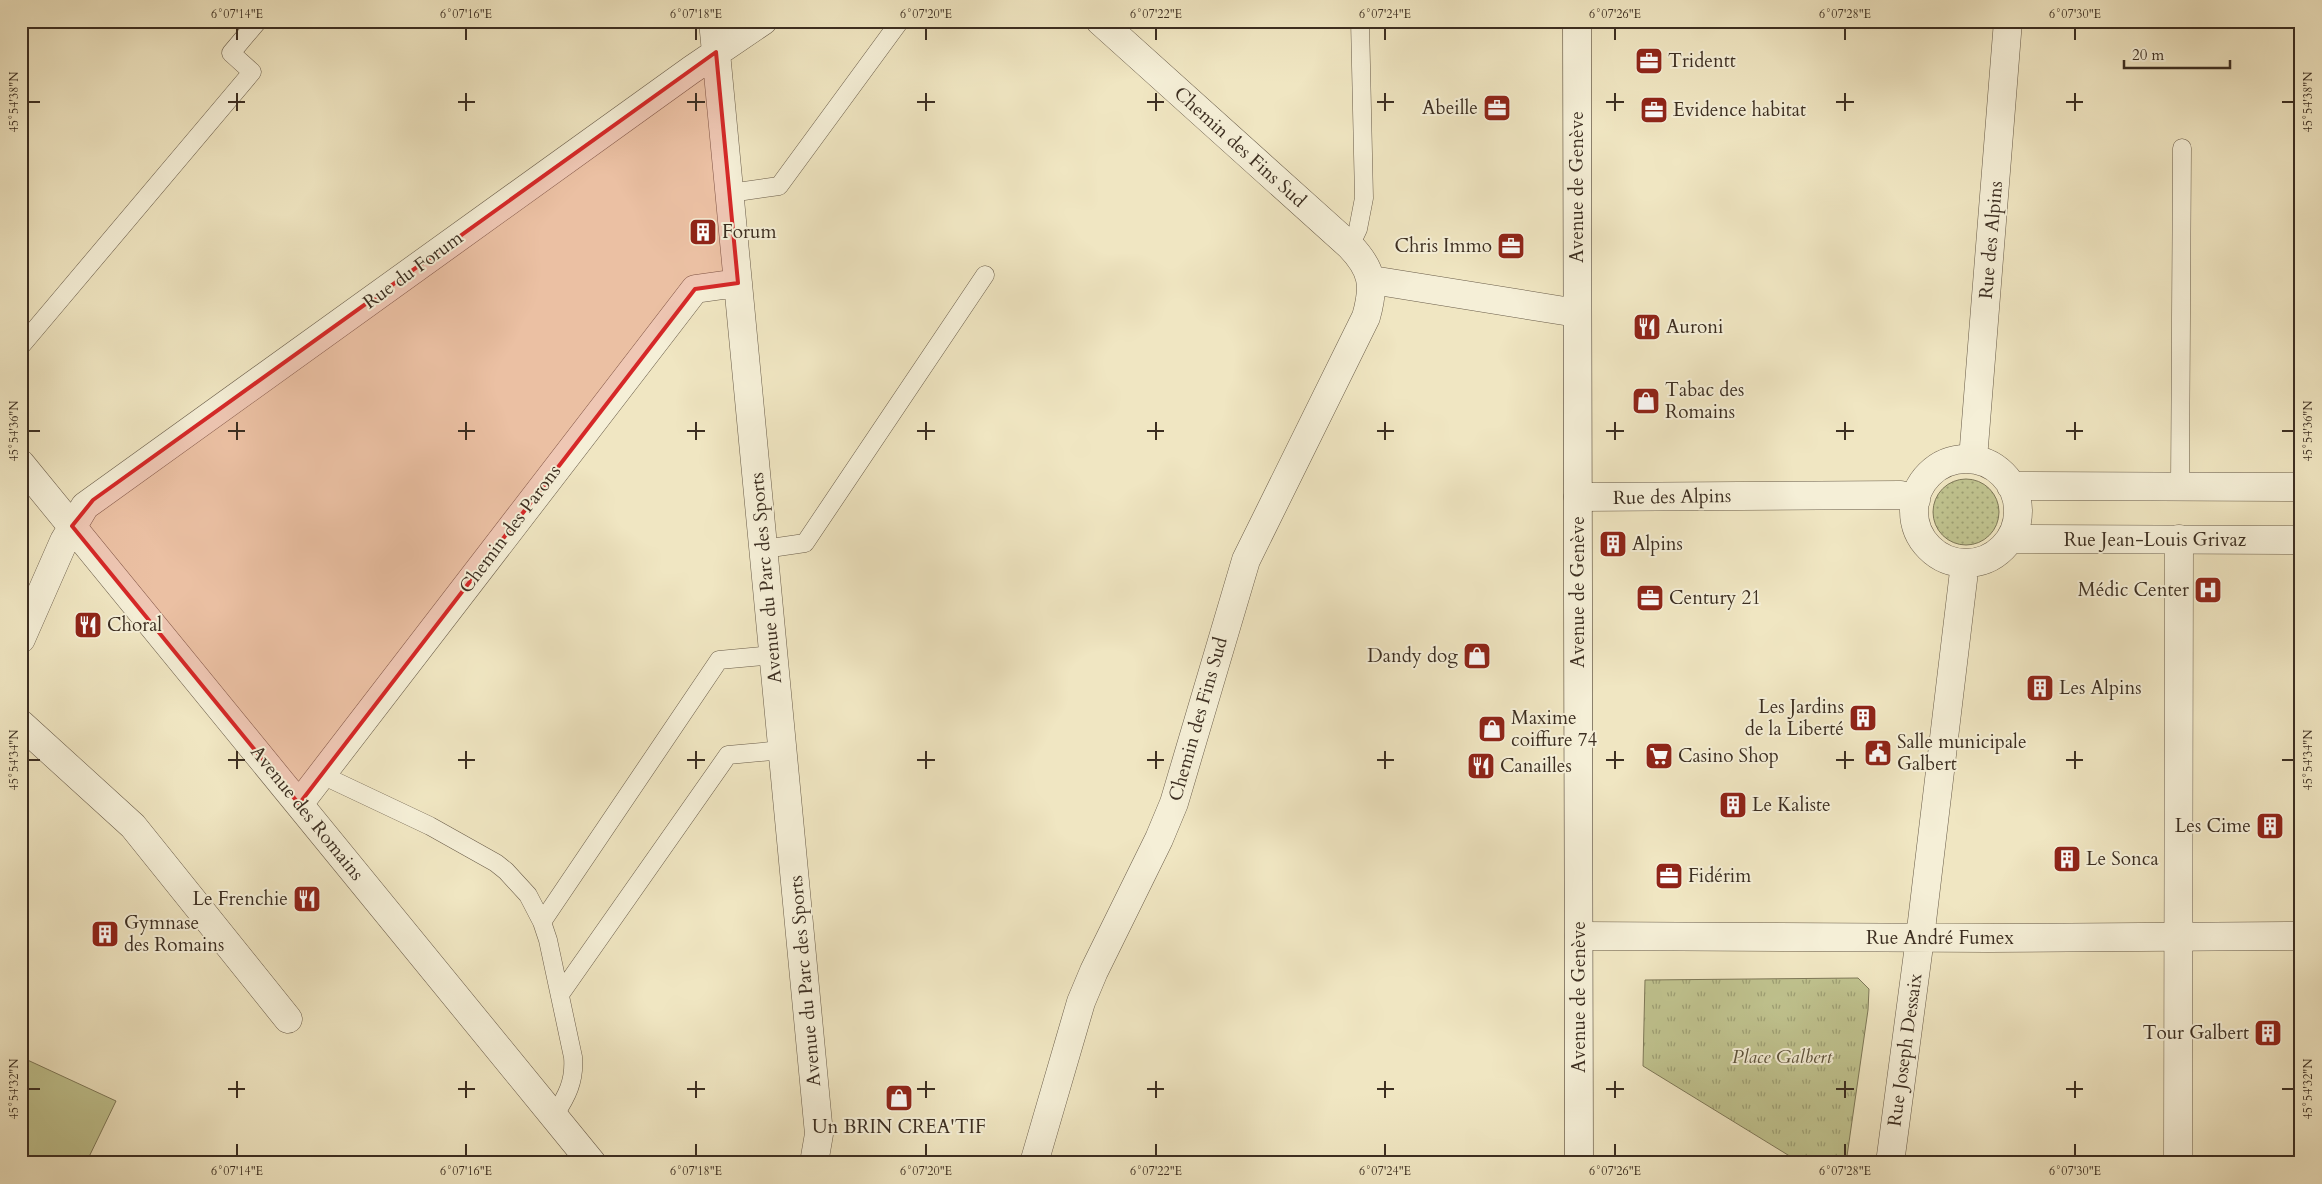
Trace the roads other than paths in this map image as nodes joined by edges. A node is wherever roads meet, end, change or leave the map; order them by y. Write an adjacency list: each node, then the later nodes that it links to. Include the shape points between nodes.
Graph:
1 (258, 21): 17 (lane, via 231,53 252,72)
2 (713, 21): 9 (street, Avenue du Parc des Sports)
3 (762, 21): 9 (street, Rue du Forum)
4 (900, 21): 11 (lane, via 779,186)
5 (1100, 21): 12 (street, Chemin des Fins Sud)
6 (1360, 21): 12 (lane, via 1364,198 1358,229)
7 (1577, 21): 16 (street, Avenue de Genève)
8 (2008, 21): 18 (street, Rue des Alpins)
9 (716, 52): 11 (street, Avenue du Parc des Sports); 25 (street, Rue du Forum, via 93,500)
10 (2182, 148): 21 (lane)
11 (730, 194): 15 (street, Avenue du Parc des Sports)
12 (1350, 246): 14 (street, Chemin des Fins Sud, via 1362,259)
13 (985, 275): 29 (lane, via 805,543)
14 (1372, 280): 16 (street); 49 (street, Chemin des Fins Sud, via 1366,317 1246,560 1174,803 1081,1002)
15 (738, 283): 29 (street, Avenue du Parc des Sports); 35 (street, Chemin des Parons, via 695,289)
16 (1577, 312): 23 (street, Avenue de Genève)
17 (21, 346)
18 (1973, 460): 20 (street, via 1995,468); 24 (street, via 1960,460 1936,469 1927,477)
19 (21, 464): 25 (street, Avenue des Romains)
20 (2011, 486): 21 (street); 26 (street, via 2018,512)
21 (2180, 486): 22 (street)
22 (2301, 487)
23 (1578, 497): 24 (street, Rue des Alpins, via 1901,495); 38 (street, Avenue de Genève)
24 (1916, 500): 30 (street, via 1916,522 1925,542 1943,557)
25 (72, 526): 31 (street, Rue du Forum); 36 (street, Avenue des Romains)
26 (2010, 540): 27 (street, Rue Jean-Louis Grivaz); 30 (street, via 1995,554)
27 (2179, 540): 28 (street, Rue Jean-Louis Grivaz); 39 (street)
28 (2301, 540)
29 (764, 549): 32 (street, Avenue du Parc des Sports)
30 (1965, 563): 41 (street, Rue Joseph Dessaix)
31 (21, 639)
32 (774, 655): 34 (street, Avenue du Parc des Sports); 37 (lane, via 719,660)
33 (21, 724): 43 (street, via 133,826)
34 (783, 750): 42 (lane, via 728,754); 45 (street, Avenue du Parc des Sports)
35 (322, 775): 36 (street, Chemin des Parons); 37 (lane, via 430,826 496,863 528,895)
36 (299, 804): 44 (street, Avenue des Romains)
37 (542, 922): 42 (lane)
38 (1579, 936): 41 (street, Rue André Fumex); 50 (street, Avenue de Genève)
39 (2177, 936): 40 (street, Rue André Fumex); 41 (street, Rue André Fumex); 52 (street)
40 (2301, 936)
41 (1920, 938): 51 (street, Rue Joseph Dessaix)
42 (561, 993): 44 (lane, via 574,1073 567,1096)
43 (288, 1019)
44 (554, 1116): 46 (street, Avenue des Romains)
45 (819, 1134): 47 (street, Avenue du Parc des Sports); 48 (street, Avenue du Parc des Sports)
46 (592, 1163)
47 (814, 1163)
48 (833, 1163)
49 (1034, 1163)
50 (1579, 1163)
51 (1890, 1163)
52 (2178, 1163)

